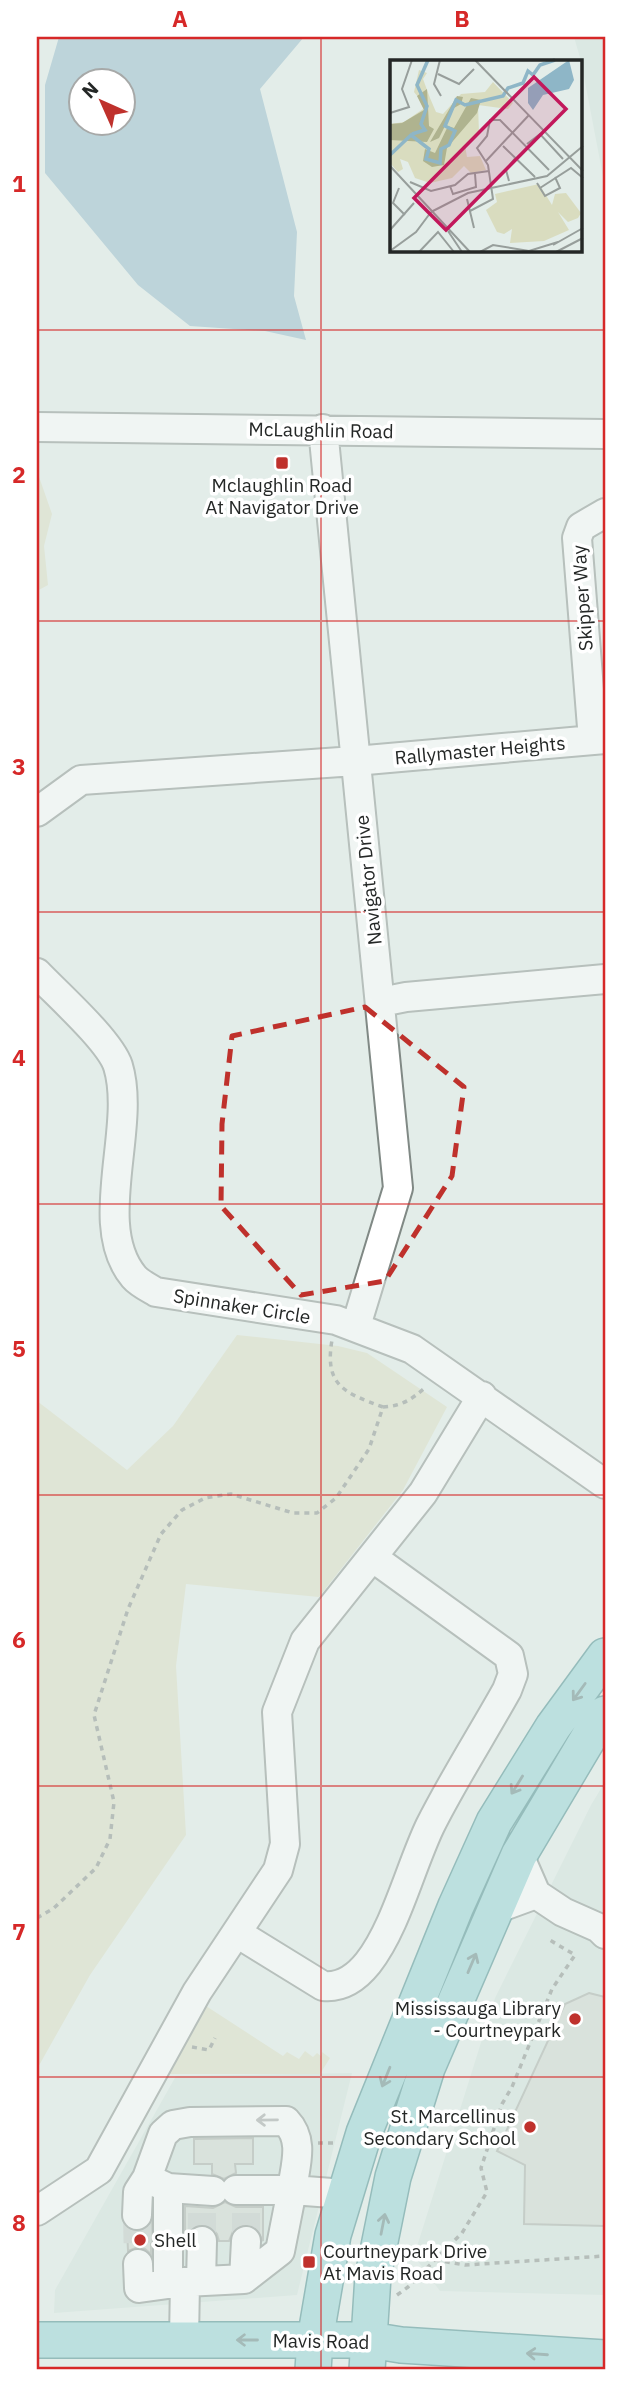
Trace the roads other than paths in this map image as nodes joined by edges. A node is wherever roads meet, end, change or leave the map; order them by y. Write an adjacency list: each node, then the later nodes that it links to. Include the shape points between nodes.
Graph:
1 (37, 427): 2 (street, McLaughlin Road)
2 (323, 429): 3 (street, McLaughlin Road); 6 (street, Navigator Drive)
3 (605, 434)
4 (605, 513): 5 (street, Skipper Way, via 581,527 577,538)
5 (599, 739): 6 (street, Rallymaster Heights)
6 (355, 761): 7 (street, via 81,780); 10 (street, Navigator Drive)
7 (37, 812)
8 (37, 973): 11 (street, Spinnaker Circle, via 117,1064 122,1093 115,1222 122,1257 135,1279 156,1292)
9 (605, 979): 10 (street)
10 (381, 1002): 11 (street, Navigator Drive, via 398,1188)
11 (346, 1323): 12 (street, Spinnaker Circle, via 412,1349)
12 (482, 1396): 13 (street, Spinnaker Circle); 14 (street, via 423,1493)
13 (605, 1484)
14 (372, 1557): 20 (street, via 305,1640 277,1712 285,1844 278,1870); 20 (street, via 509,1656 513,1674 431,1825 386,1931 368,1963 352,1979 337,1988 323,1986)
15 (605, 1656): 24 (main road, one-way to 24, via 553,1727 494,1822 369,2121)
16 (605, 1714): 17 (main road)
17 (519, 1855): 18 (street); 19 (main road)
18 (536, 1894): 19 (street); 21 (street)
19 (495, 1909): 35 (main road, one-way to 19, via 373,2276 393,2177 427,2068)
20 (237, 1933): 25 (street, via 197,1993 99,2170)
21 (605, 1934)
22 (158, 2183): 23 (street, via 224,2196); 23 (street, one-way to 22, via 298,2144 295,2130 280,2120 173,2125 163,2134); 26 (street, via 138,2192); 31 (street)
23 (292, 2190): 24 (street); 30 (street, via 280,2251)
24 (345, 2194): 34 (main road, via 333,2235)
25 (37, 2211)
26 (137, 2215)
27 (202, 2241): 31 (street)
28 (246, 2241): 30 (street)
29 (138, 2264): 31 (street, via 139,2288)
30 (244, 2279): 31 (street)
31 (184, 2283): 33 (street)
32 (37, 2340): 33 (main road, Mavis Road)
33 (184, 2340): 34 (main road, Mavis Road, one-way to 33)
34 (314, 2355): 35 (main road, Mavis Road)
35 (368, 2355): 36 (main road, Mavis Road, one-way to 35, via 401,2345)
36 (605, 2358)

